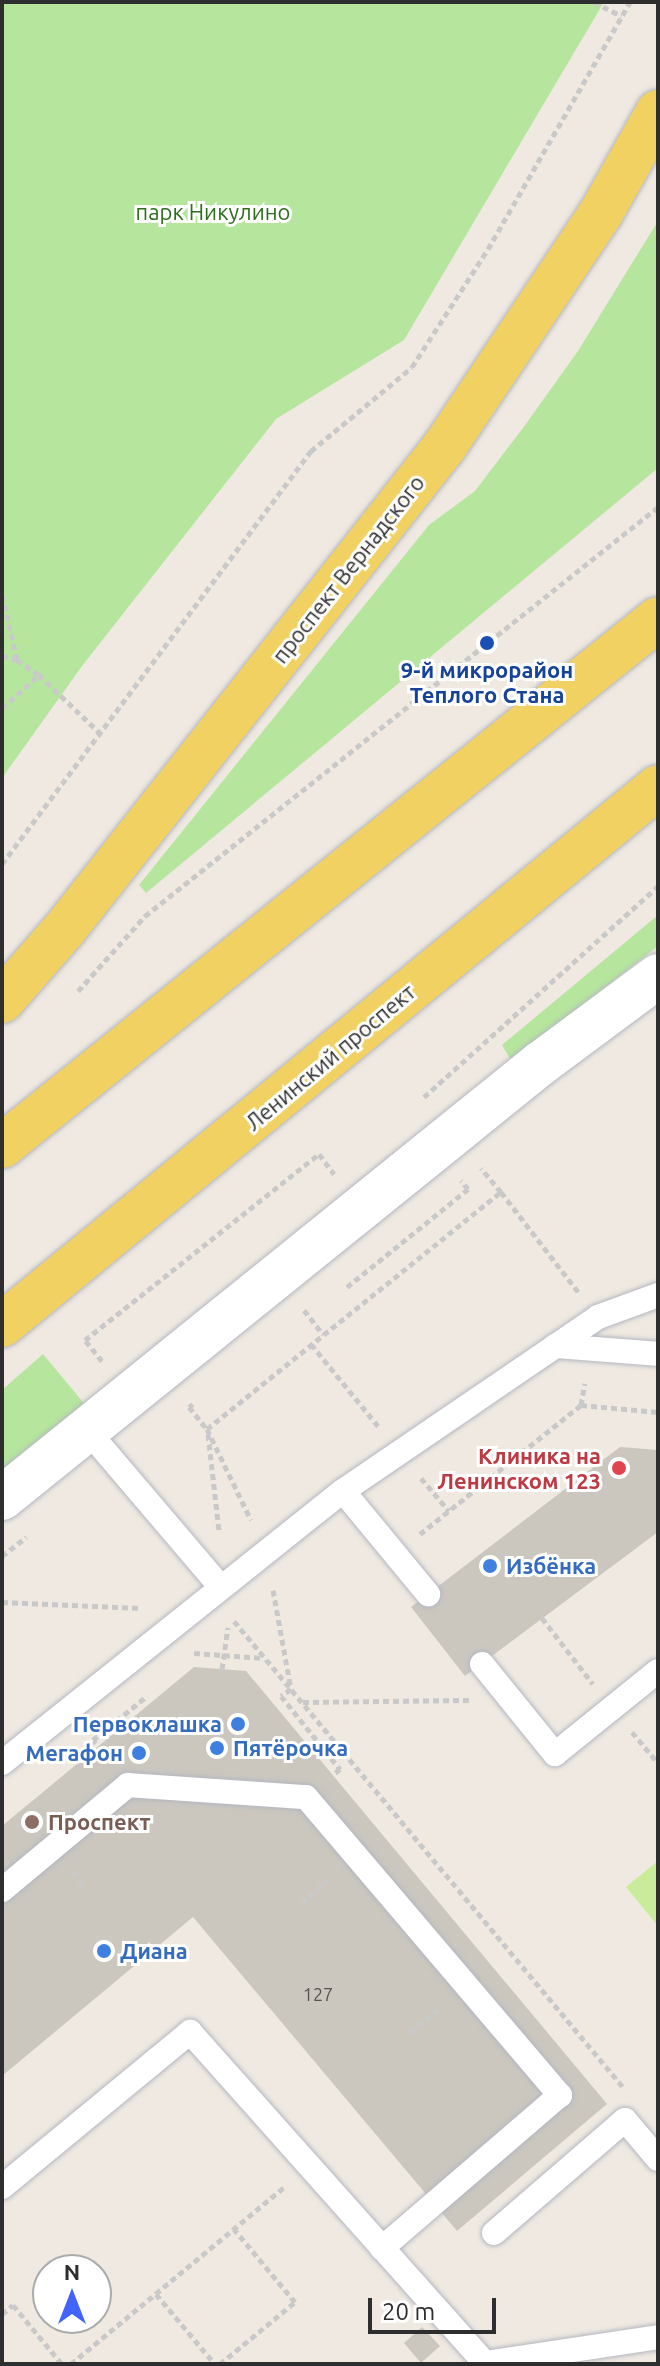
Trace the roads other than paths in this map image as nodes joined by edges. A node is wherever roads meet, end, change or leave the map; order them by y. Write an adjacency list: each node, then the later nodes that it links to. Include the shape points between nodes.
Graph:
1 (658, 112): 5 (main road, проспект Вернадского, via 593,226 445,446 64,930)
2 (658, 619): 6 (main road)
3 (658, 787): 8 (main road, Ленинский проспект)
4 (658, 976): 11 (main road, via 541,1063)
5 (2, 1001)
6 (2, 1146)
7 (658, 1295): 9 (lane, via 598,1317)
8 (2, 1325)
9 (555, 1346): 10 (lane); 12 (lane)
10 (658, 1354)
11 (87, 1430): 13 (main road); 14 (lane)
12 (343, 1491): 14 (lane); 15 (lane)
13 (2, 1498)
14 (220, 1586): 18 (lane)
15 (428, 1594)
16 (658, 1671): 17 (lane, via 555,1754)
17 (488, 1672)
18 (2, 1763)
19 (2, 1890): 23 (lane, via 128,1785 306,1797 560,2095)
20 (658, 2159): 22 (lane, via 625,2120)
21 (2, 2187): 23 (lane, via 190,2032)
22 (494, 2233)
23 (382, 2248): 24 (lane, via 485,2363)
24 (658, 2337)

